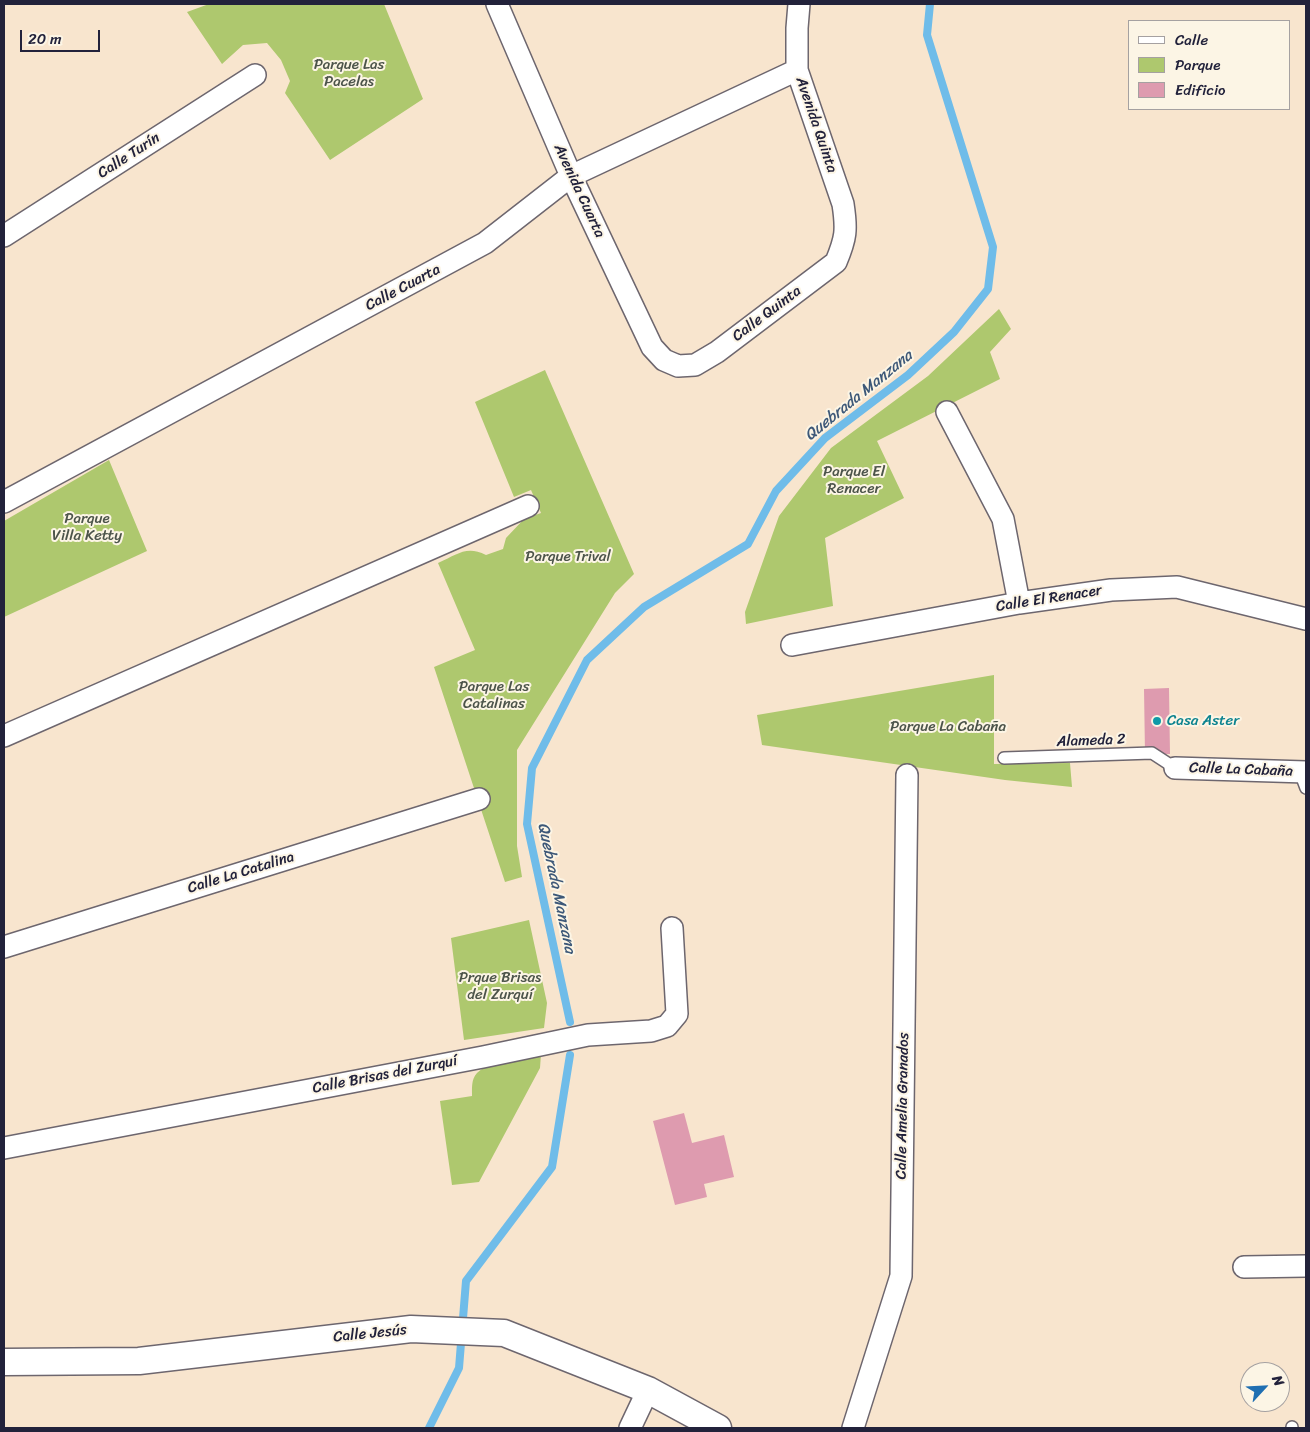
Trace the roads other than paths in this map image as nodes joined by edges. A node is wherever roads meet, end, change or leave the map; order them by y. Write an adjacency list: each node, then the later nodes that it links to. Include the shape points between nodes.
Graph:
1 (497, 4): 5 (street, Avenida Cuarta)
2 (800, 4): 3 (street, Avenida Quinta)
3 (797, 70): 5 (street, Calle Cuarta); 7 (street, Avenida Quinta, via 843,204 846,225)
4 (255, 75): 6 (street, Calle Turín)
5 (571, 176): 8 (street, Avenida Cuarta, via 652,347 664,360); 10 (street, Calle Cuarta, via 485,243)
6 (4, 236)
7 (843, 245): 8 (street, Calle Quinta, via 836,262 717,352 695,365)
8 (678, 366)
9 (947, 412): 12 (street, via 1003,519)
10 (4, 502)
11 (528, 506): 15 (street)
12 (1019, 602): 13 (street, Calle El Renacer, via 1111,590 1177,587); 14 (street, Calle El Renacer)
13 (1306, 619)
14 (792, 645)
15 (4, 736)
16 (1004, 758): 17 (lane, Alameda 2, via 1152,753)
17 (1175, 768): 19 (street, Calle La Cabaña)
18 (907, 775): 30 (street, Calle Amelia Granados, via 901,1276)
19 (1304, 777)
20 (478, 799): 22 (street, Calle La Catalina)
21 (672, 928): 23 (street, Calle Brisas del Zurquí, via 677,1014 667,1026 651,1031 588,1035)
22 (4, 947)
23 (4, 1148)
24 (1306, 1266): 25 (street)
25 (1244, 1267)
26 (4, 1362): 27 (street, Calle Jesús, via 139,1361 410,1329 504,1333)
27 (648, 1390): 28 (street); 29 (street, Calle Jesús)
28 (630, 1428)
29 (718, 1428)
30 (852, 1428)

